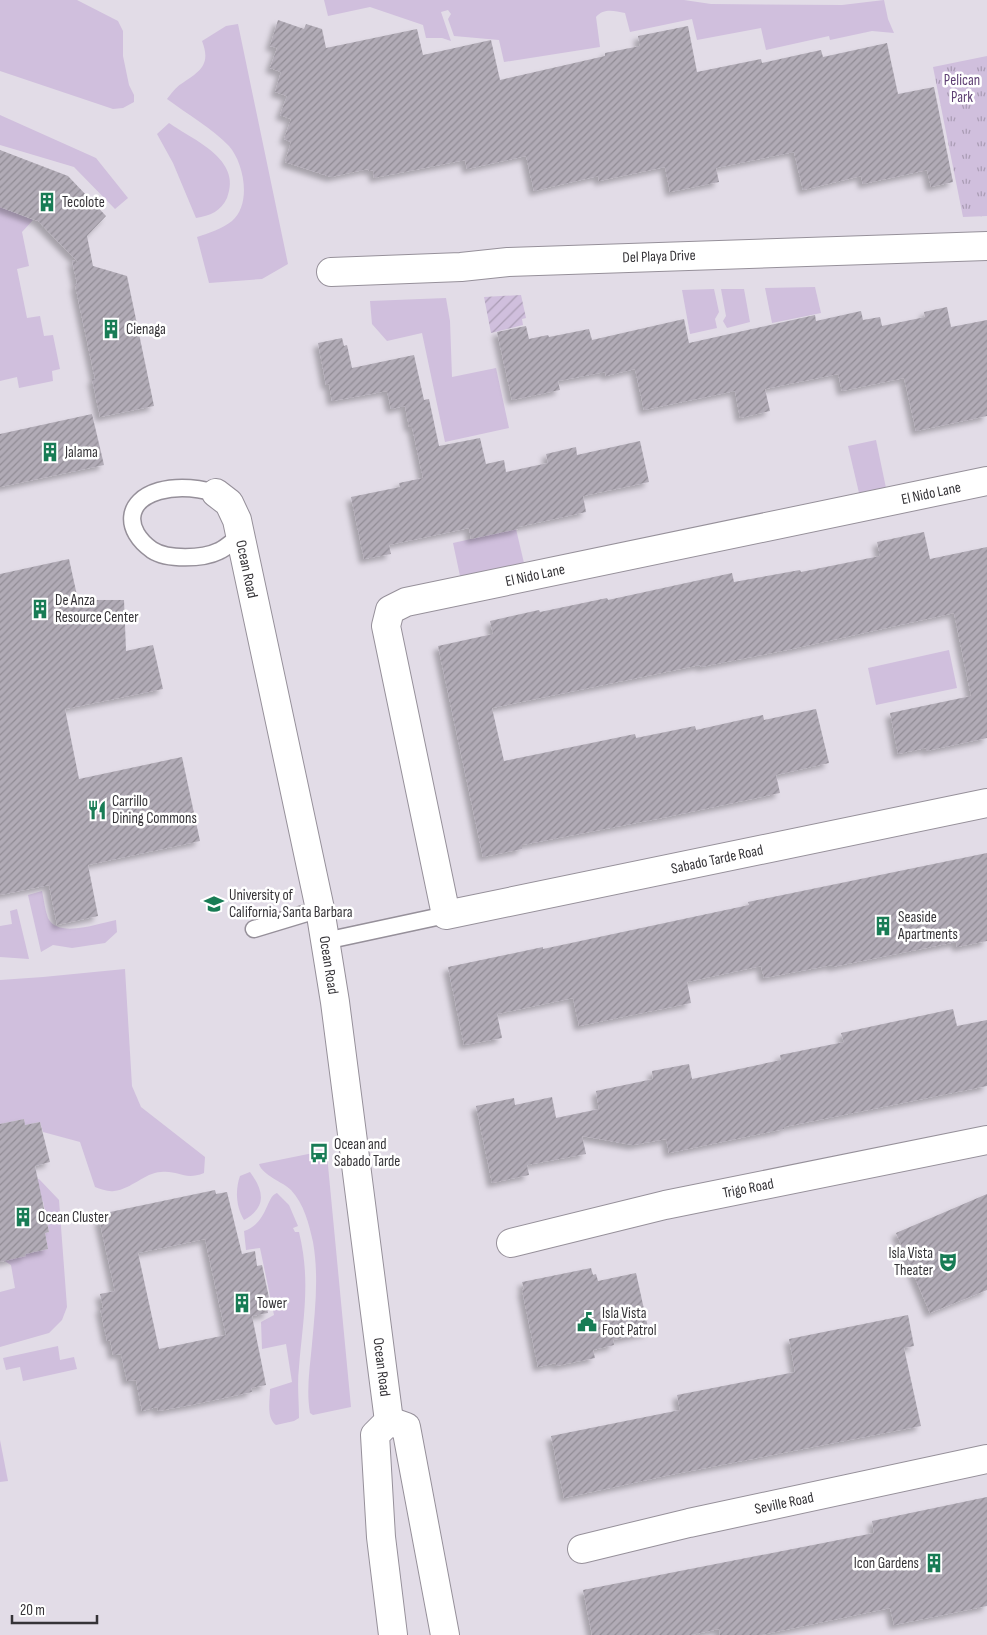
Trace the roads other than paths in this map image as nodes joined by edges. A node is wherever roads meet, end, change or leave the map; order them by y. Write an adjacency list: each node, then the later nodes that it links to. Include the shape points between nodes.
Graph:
1 (987, 246): 2 (street, Del Playa Drive, via 508,262)
2 (331, 272)
3 (987, 481): 8 (street, El Nido Lane, via 406,602 390,610 387,636)
4 (216, 493): 5 (street, Ocean Road, via 229,503); 5 (lane, via 190,488 167,489 146,495 134,506 132,520 136,534 153,550 179,558 205,556 219,551)
5 (240, 536): 7 (street, Ocean Road)
6 (987, 803): 8 (street, Sabado Tarde Road)
7 (320, 909): 9 (lane); 10 (street, Ocean Road)
8 (446, 915): 10 (lane)
9 (254, 929)
10 (325, 940): 13 (street, Ocean Road)
11 (987, 1140): 12 (street, Trigo Road, via 674,1203)
12 (511, 1243)
13 (389, 1422): 16 (street, via 375,1435 381,1537); 17 (street, via 406,1427)
14 (987, 1459): 15 (street, Seville Road)
15 (582, 1549)
16 (392, 1635)
17 (445, 1635)

